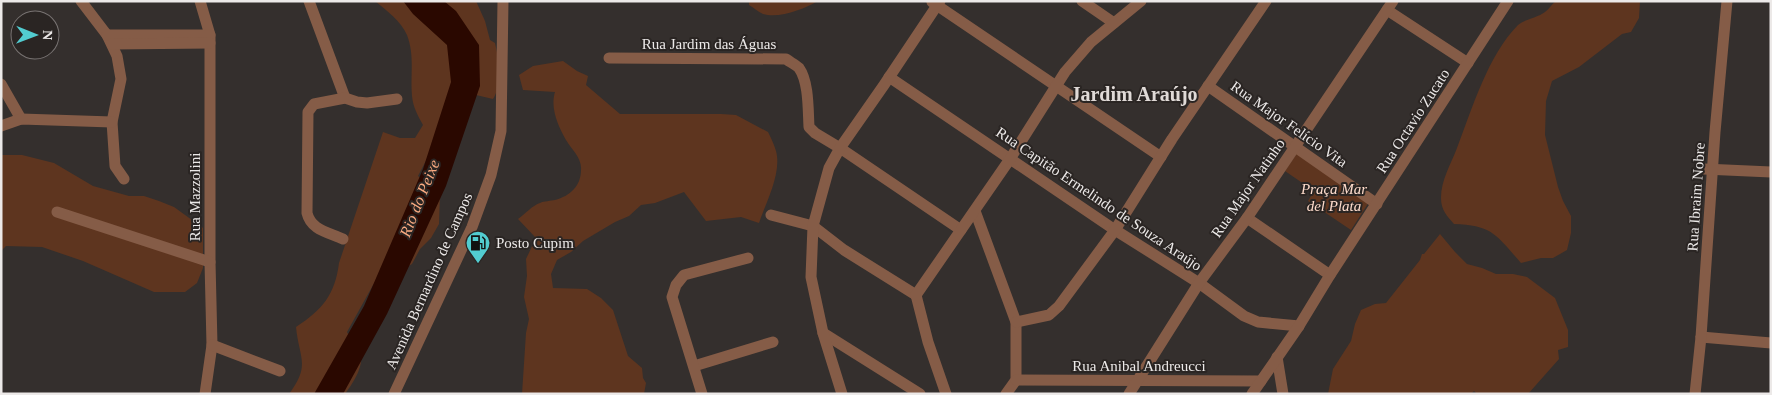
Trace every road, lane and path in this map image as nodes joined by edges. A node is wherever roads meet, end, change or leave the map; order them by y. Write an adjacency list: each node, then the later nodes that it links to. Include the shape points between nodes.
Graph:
1 (81, 1): 13 (street)
2 (200, 1): 14 (street, Rua Mazzolini)
3 (309, 1): 21 (street)
4 (503, 1): 61 (street, Avenida Bernardino de Campos, via 501,131 491,175 472,227)
5 (1082, 1): 12 (street)
6 (1141, 1): 12 (street)
7 (1266, 1): 20 (street)
8 (1508, 1): 16 (street, Rua Octavio Zucato)
9 (1727, 1): 30 (street, Rua Ibraim Nobre)
10 (936, 3): 17 (street); 19 (street)
11 (1390, 6): 16 (street); 26 (street, Rua Major Natinho)
12 (1114, 23): 19 (street, via 1091,42)
13 (109, 39): 14 (street); 24 (street, via 117,56 121,79)
14 (210, 39): 43 (street, Rua Mazzolini)
15 (609, 58): 27 (street, Rua Jardim das Águas, via 786,59 798,68 805,84 809,127)
16 (1468, 63): 33 (street, Rua Octavio Zucato)
17 (889, 77): 27 (street); 29 (street, Rua Capitão Ermelindo de Souza Araújo)
18 (1, 84): 23 (street)
19 (1056, 86): 28 (street); 29 (street)
20 (1208, 86): 26 (street, Rua Major Felício Vita); 28 (street)
21 (345, 98): 22 (street, via 367,103); 41 (street, via 314,104 307,116 307,213 316,227)
22 (397, 99)
23 (21, 119): 24 (street); 25 (street)
24 (112, 122): 32 (street, via 115,166)
25 (1, 126)
26 (1294, 147): 33 (street, Rua Major Felício Vita); 37 (street, Rua Major Natinho)
27 (840, 148): 38 (street, via 829,168); 39 (street)
28 (1160, 157): 40 (street)
29 (1010, 159): 34 (street); 40 (street, Rua Capitão Ermelindo de Souza Araújo)
30 (1709, 170): 31 (street); 50 (street, Rua Ibraim Nobre)
31 (1771, 172)
32 (124, 179)
33 (1377, 204): 44 (street, Rua Octavio Zucato)
34 (975, 210): 39 (street); 47 (street)
35 (57, 212): 43 (street)
36 (771, 215): 38 (street)
37 (1247, 218): 44 (street); 45 (street, Rua Major Natinho)
38 (813, 226): 46 (street, via 844,250); 49 (street, via 811,278)
39 (961, 230): 46 (street)
40 (1115, 230): 45 (street, Rua Capitão Ermelindo de Souza Araújo); 47 (street, via 1059,306 1049,315)
41 (343, 239)
42 (748, 258): 55 (street, via 684,275 676,285 672,298)
43 (210, 262): 53 (street, Rua Mazzolini)
44 (1330, 276): 48 (street, Rua Octavio Zucato)
45 (1198, 284): 48 (street, Rua Capitão Ermelindo de Souza Araújo, via 1258,322); 58 (street, Rua Major Natinho)
46 (916, 295): 65 (street)
47 (1016, 322): 57 (street)
48 (1299, 326): 54 (street, Rua Octavio Zucato)
49 (823, 333): 63 (street); 64 (street)
50 (1702, 337): 52 (street); 70 (street, Rua Ibraim Nobre)
51 (773, 342): 55 (street)
52 (1771, 343)
53 (212, 346): 56 (street); 60 (street, Rua Mazzolini)
54 (1277, 357): 59 (street, Rua Octavio Zucato); 69 (street)
55 (694, 366): 62 (street)
56 (280, 371)
57 (1016, 380): 58 (street, Rua Anibal Andreucci); 66 (street)
58 (1138, 381): 59 (street, Rua Anibal Andreucci); 67 (street, Rua Major Natinho)
59 (1261, 381): 68 (street, Rua Octavio Zucato)
60 (205, 394)
61 (394, 394)
62 (702, 394)
63 (842, 394)
64 (920, 394)
65 (946, 394)
66 (1006, 394)
67 (1129, 394)
68 (1252, 394)
69 (1283, 394)
70 (1695, 394)

